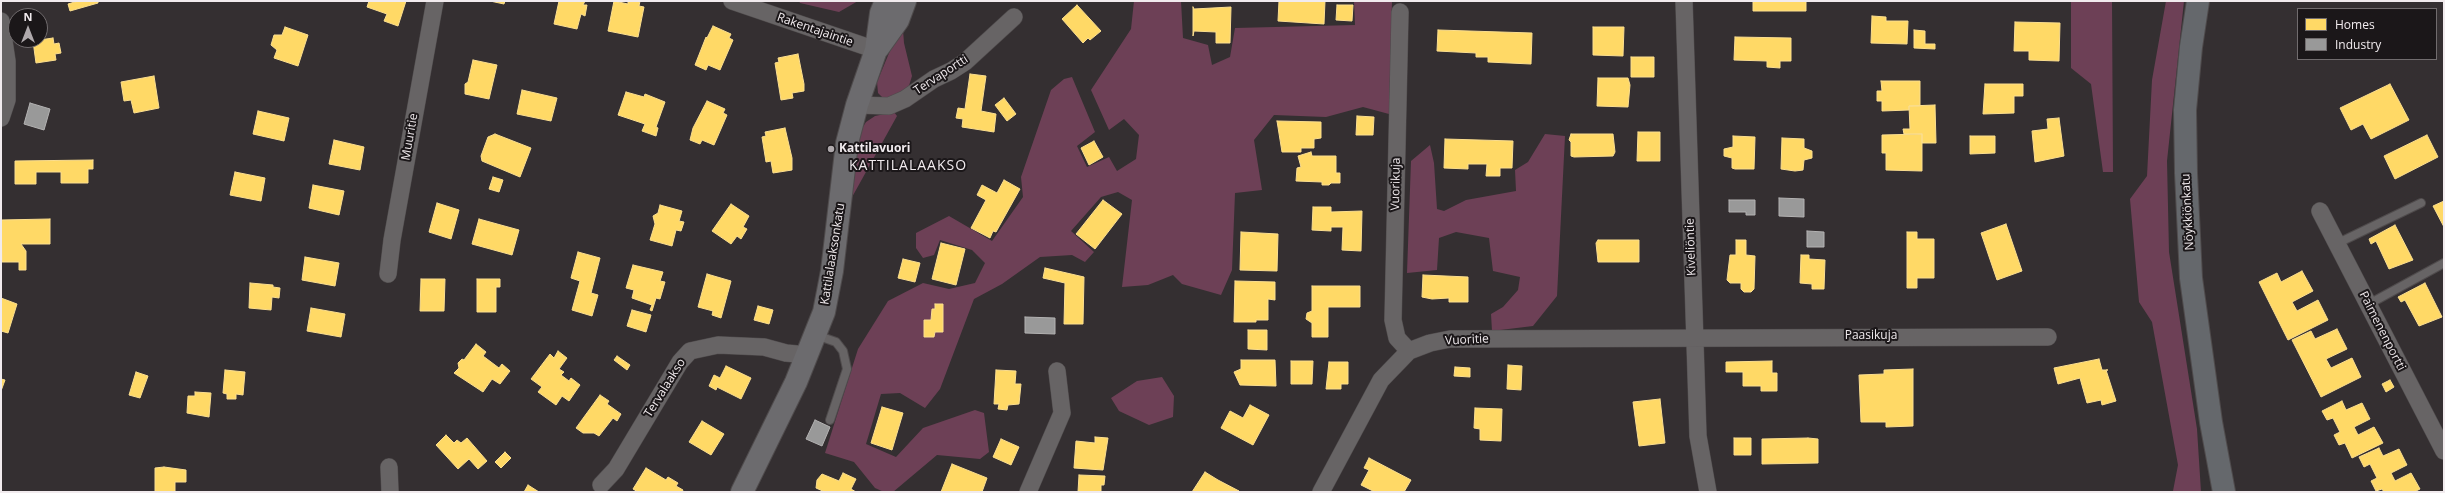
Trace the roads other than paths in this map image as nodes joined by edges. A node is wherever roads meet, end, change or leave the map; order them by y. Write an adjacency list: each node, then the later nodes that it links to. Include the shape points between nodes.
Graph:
1 (435, 1): 17 (street, Muuritie)
2 (732, 1): 10 (street, Rakentajaintie)
3 (886, 1): 10 (street, Kattilalaaksonkatu, via 881,14)
4 (905, 1): 10 (street, Kattilalaaksonkatu, via 898,20)
5 (1684, 1): 20 (street, Kiveliöntie)
6 (2198, 1): 26 (main road, Nöykkiönkatu, via 2185,110 2186,173 2191,278)
7 (1400, 12): 22 (street, Vuorikuja, via 1393,320 1397,338)
8 (1014, 17): 11 (street, Tervaportti, via 965,62 905,99 889,106)
9 (1, 21): 12 (street, via 7,61 7,100)
10 (876, 50): 11 (street, Kattilalaaksonkatu)
11 (857, 105): 19 (street, Kattilalaaksonkatu, via 848,143 832,271 824,312)
12 (1, 118)
13 (2421, 203): 15 (lane)
14 (2320, 212): 15 (street, Paimenenportti)
15 (2336, 244): 18 (street, Paimenenportti)
16 (2444, 263): 18 (lane)
17 (388, 274)
18 (2369, 304): 27 (street, Paimenenportti)
19 (815, 335): 23 (street, Kattilalaaksonkatu); 25 (lane, via 836,342 843,351 847,369)
20 (1694, 337): 21 (street, Paasikuja); 22 (street, Vuoritie, via 1450,339); 34 (street, Kiveliöntie, via 1698,436)
21 (2048, 337)
22 (1410, 351): 33 (street, Vuoritie, via 1381,380)
23 (808, 355): 29 (street, Tervalaakso, via 764,347 718,345 690,351 680,362 616,469); 31 (street, Kattilalaaksonkatu)
24 (1058, 371): 32 (street, via 1062,413)
25 (830, 420)
26 (2211, 422): 35 (main road, Nöykkiönkatu); 36 (main road, Nöykkiönkatu)
27 (2444, 451)
28 (389, 467): 30 (street)
29 (601, 484)
30 (390, 492)
31 (742, 492)
32 (1028, 492)
33 (1322, 492)
34 (1708, 492)
35 (2213, 492)
36 (2224, 492)

